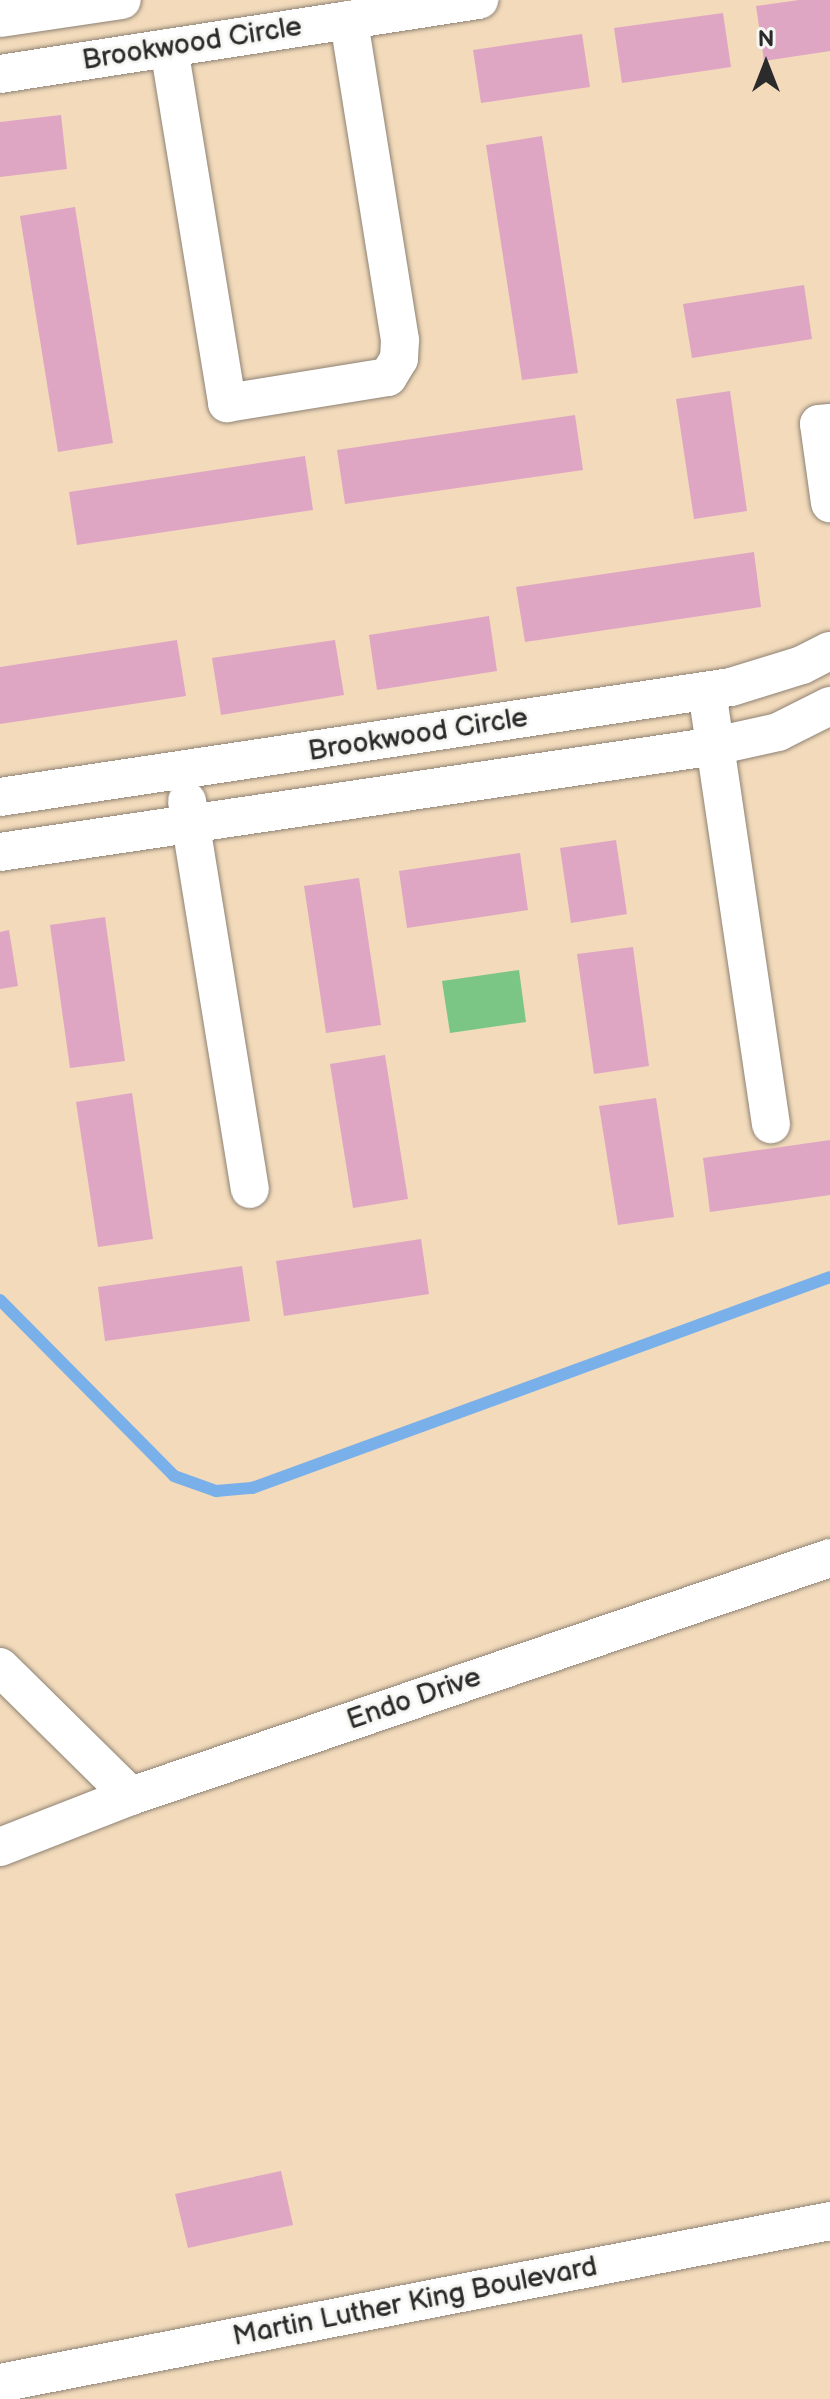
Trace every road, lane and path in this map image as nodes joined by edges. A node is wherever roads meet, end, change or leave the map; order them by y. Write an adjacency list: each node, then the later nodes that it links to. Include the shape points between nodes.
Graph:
1 (122, 0): 3 (street)
2 (479, 0): 4 (street, Brookwood Circle)
3 (0, 18)
4 (349, 20): 5 (street, Brookwood Circle); 5 (street, via 399,359 388,377 242,401 227,403)
5 (169, 48): 6 (street, Brookwood Circle)
6 (0, 74)
7 (830, 423): 8 (street, via 819,424)
8 (830, 503)
9 (830, 651): 10 (street, Brookwood Circle, via 802,665)
10 (707, 691): 12 (street); 13 (street, Brookwood Circle)
11 (830, 706): 12 (street, via 778,732)
12 (715, 746): 15 (street); 17 (street)
13 (182, 770): 14 (street, Brookwood Circle); 15 (street)
14 (0, 797)
15 (191, 824): 16 (street); 18 (street)
16 (0, 852)
17 (771, 1124)
18 (250, 1189)
19 (830, 1558): 21 (street, Endo Drive)
20 (0, 1667): 21 (street)
21 (131, 1796): 22 (street, Endo Drive)
22 (0, 1847)
23 (830, 2221): 24 (street, Martin Luther King Boulevard)
24 (0, 2383)

